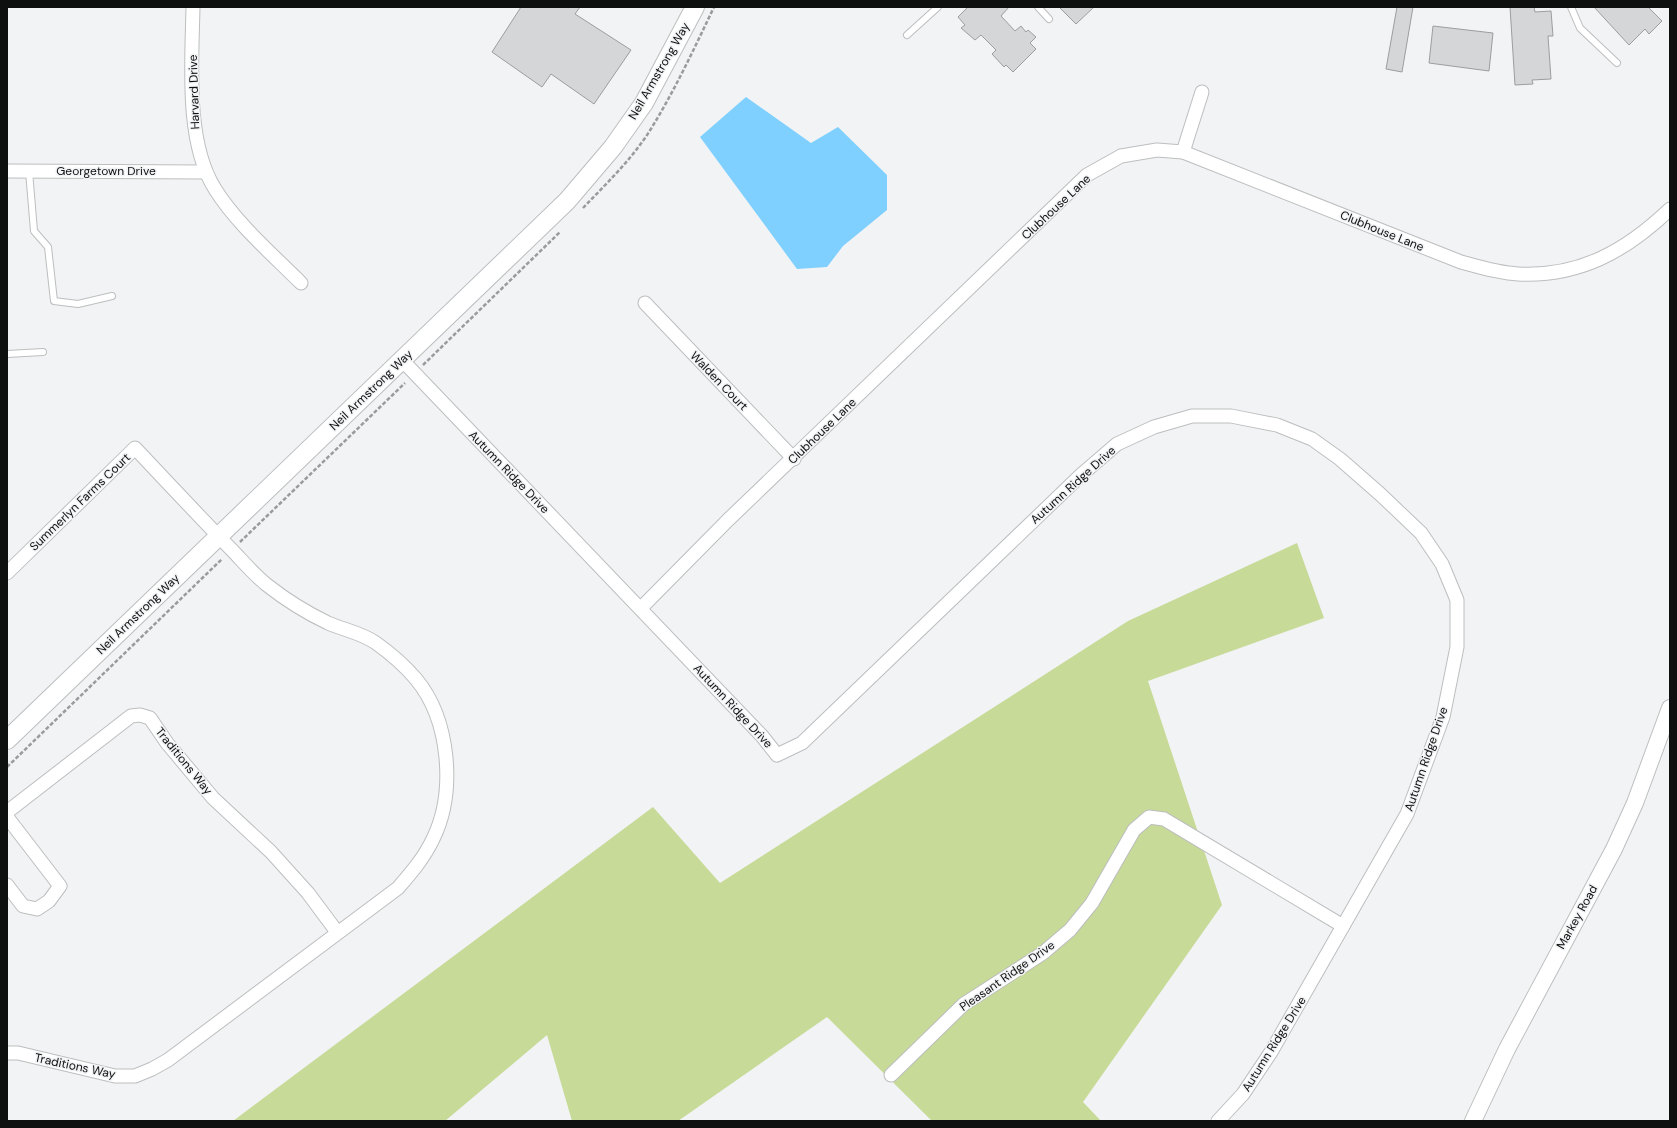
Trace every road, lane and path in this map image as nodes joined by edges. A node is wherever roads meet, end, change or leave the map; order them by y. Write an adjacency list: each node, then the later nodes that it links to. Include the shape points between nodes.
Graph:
1 (192, 7): 13 (street, Harvard Drive, via 193,112 197,140)
2 (695, 7): 20 (main road, Neil Armstrong Way, via 644,103 613,147 567,201)
3 (938, 7): 7 (lane)
4 (1038, 7): 6 (lane)
5 (1571, 7): 8 (lane, via 1580,28)
6 (1050, 19)
7 (907, 35)
8 (1617, 63)
9 (1202, 92): 10 (street)
10 (1183, 152): 14 (street, Clubhouse Lane, via 1461,262 1518,274 1548,273 1598,260 1651,228); 21 (street, Clubhouse Lane, via 1157,150 1121,156 1087,175)
11 (7, 171): 12 (street, Georgetown Drive)
12 (29, 171): 13 (street, Georgetown Drive); 16 (lane, via 34,231 48,247 54,301 78,304)
13 (206, 172): 15 (street, Harvard Drive, via 234,214)
14 (1670, 209)
15 (301, 283)
16 (112, 296)
17 (645, 303): 21 (street, Walden Court)
18 (43, 352): 19 (lane)
19 (7, 354)
20 (402, 360): 22 (main road, Neil Armstrong Way); 24 (street, Autumn Ridge Drive)
21 (794, 459): 24 (street, Clubhouse Lane, via 728,520)
22 (219, 536): 23 (street, Summerlyn Farms Court, via 135,448); 26 (main road, Neil Armstrong Way); 31 (street, Traditions Way, via 266,584 287,599 329,623 374,642 416,680 436,715 448,768 443,814 434,838 426,854 398,888)
23 (7, 573)
24 (641, 608): 30 (street, Autumn Ridge Drive, via 777,755 802,743 1081,474 1117,444 1154,427 1192,416 1231,416 1276,425 1312,439 1340,459 1421,533 1442,564 1457,600 1458,647 1443,717 1407,814)
25 (1670, 708): 35 (street, Markey Road, via 1636,803 1507,1049)
26 (7, 740)
27 (7, 812): 31 (street, Traditions Way, via 131,716 150,718 167,743 213,798 271,852)
28 (7, 817): 29 (street, via 60,886 49,901 37,909 23,906)
29 (7, 885)
30 (1343, 926): 33 (street, Pleasant Ridge Drive, via 1164,819 1149,817 1134,830 1092,903 1070,930 1043,953 964,1004); 34 (street, Autumn Ridge Drive, via 1271,1052 1243,1094)
31 (337, 932): 32 (street, Traditions Way, via 168,1060 135,1076 115,1076 18,1053)
32 (7, 1054)
33 (891, 1075)
34 (1218, 1121)
35 (1473, 1121)

